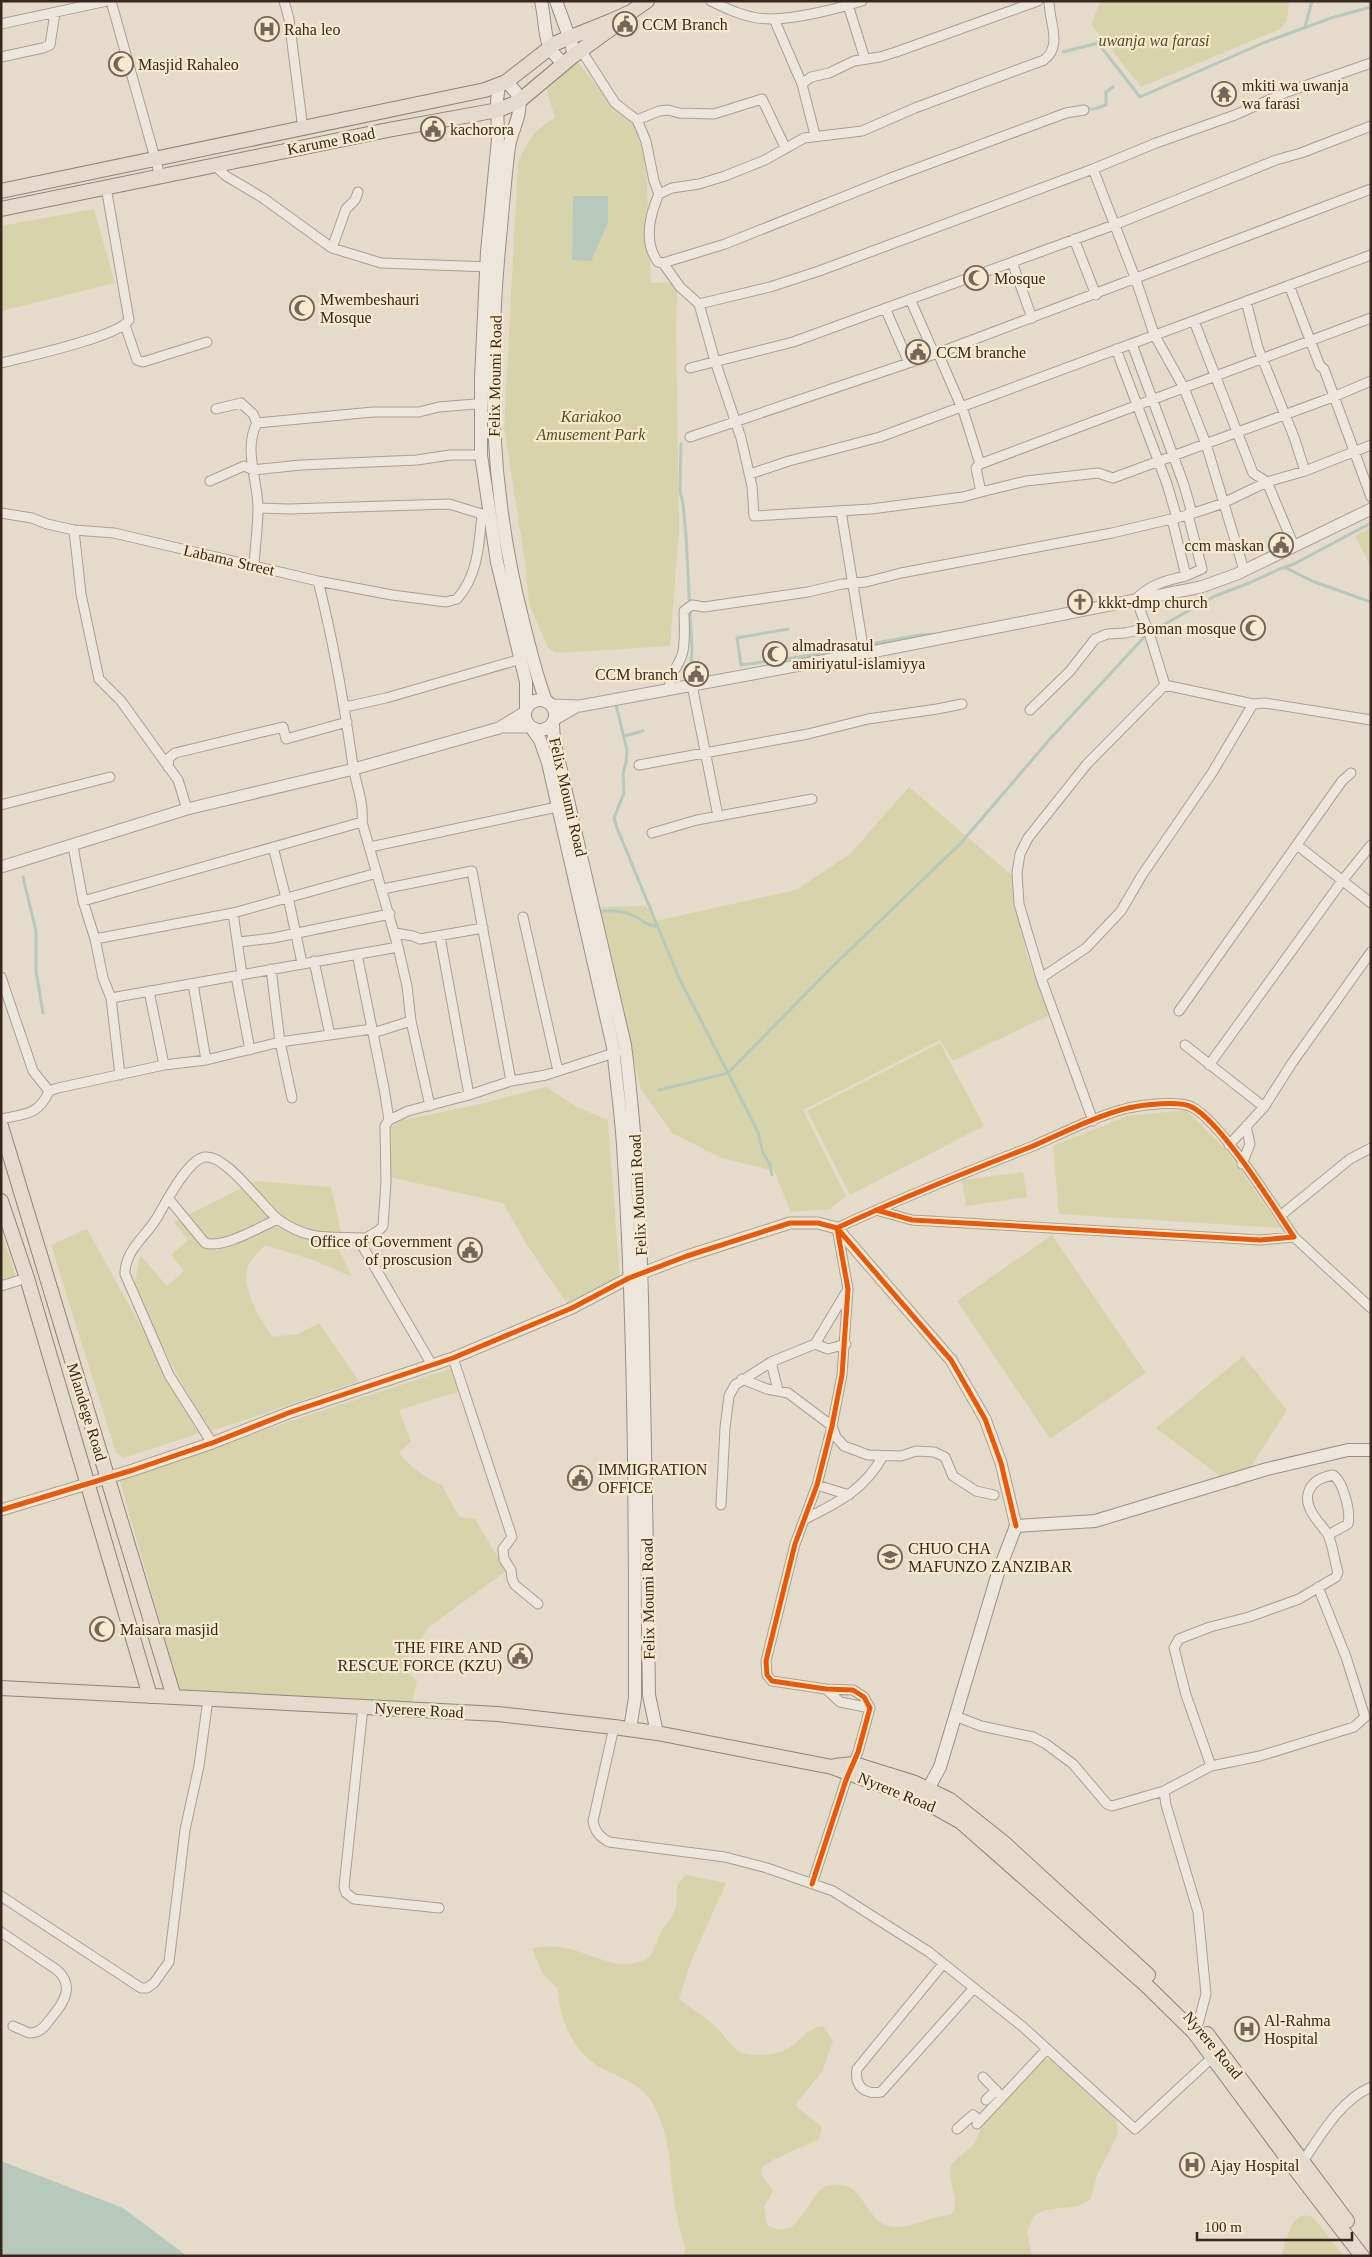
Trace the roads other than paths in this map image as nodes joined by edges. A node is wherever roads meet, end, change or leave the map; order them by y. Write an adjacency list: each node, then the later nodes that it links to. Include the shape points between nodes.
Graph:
1 (106, 1): 13 (street)
2 (111, 1): 32 (street)
3 (284, 1): 29 (street)
4 (541, 1): 17 (main road)
5 (556, 1): 16 (main road)
6 (646, 1): 12 (main road, Karume Road)
7 (711, 1): 14 (street, via 736,13)
8 (862, 1): 11 (street)
9 (1038, 1): 20 (street, via 920,44)
10 (1049, 1): 30 (street, via 1055,40 1051,55 1044,60 862,131)
11 (847, 4): 14 (street); 20 (street)
12 (631, 12): 16 (main road, Karume Road); 19 (main road, Karume Road)
13 (55, 13): 15 (street); 18 (street, via 50,44)
14 (774, 19): 23 (street)
15 (1, 24)
16 (568, 37): 17 (main road, Karume Road); 19 (main road)
17 (549, 48): 19 (main road); 22 (main road, Karume Road)
18 (1, 56)
19 (573, 56): 24 (main road, Karume Road); 27 (street, via 615,103)
20 (865, 59): 23 (street, via 811,77)
21 (1371, 63): 34 (street, via 1287,92)
22 (503, 83): 24 (main road); 25 (main road, Felix Moumi Road); 29 (main road, Karume Road, via 464,96)
23 (802, 84): 30 (street)
24 (520, 101): 25 (main road, Karume Road); 48 (main road, Felix Moumi Road, via 509,147)
25 (498, 110): 33 (main road, Karume Road); 48 (main road, Felix Moumi Road)
26 (1084, 110): 47 (street, via 888,179 725,244)
27 (637, 120): 31 (street, via 668,110 714,114 762,99); 40 (street, via 646,141)
28 (1371, 126): 42 (street)
29 (303, 129): 32 (main road, Karume Road)
30 (814, 135): 31 (street)
31 (785, 147): 40 (street, via 765,160 725,176)
32 (156, 160): 35 (street); 38 (main road, Karume Road)
33 (214, 165): 35 (main road, Karume Road); 44 (street)
34 (1093, 169): 42 (street); 54 (street, via 819,271)
35 (160, 176): 36 (main road, Karume Road)
36 (106, 188): 41 (main road, Karume Road); 59 (street, via 128,311 129,320)
37 (1371, 189): 49 (street)
38 (1, 191)
39 (358, 192): 44 (street, via 346,208)
40 (659, 194): 47 (street, via 650,215 650,243 654,256)
41 (1, 209)
42 (1114, 225): 43 (street); 49 (street)
43 (1074, 239): 46 (street); 51 (street)
44 (332, 248): 48 (street, via 381,263)
45 (1371, 254): 50 (street)
46 (1012, 262): 52 (street); 56 (street)
47 (663, 263): 54 (street, via 680,287)
48 (492, 267): 77 (main road, Felix Moumi Road); 85 (main road, Felix Moumi Road, via 491,402)
49 (1136, 280): 51 (street); 60 (street)
50 (1290, 285): 53 (street); 61 (street)
51 (1096, 295): 56 (street)
52 (910, 299): 55 (street); 65 (street, via 932,349)
53 (1246, 301): 58 (street); 66 (street)
54 (699, 304): 67 (street)
55 (885, 308): 67 (street, via 792,342); 69 (street)
56 (1032, 318): 65 (street)
57 (1371, 318): 61 (street)
58 (1194, 321): 60 (street); 71 (street)
59 (125, 325): 62 (street, via 137,360 143,362); 68 (street, via 59,349)
60 (1154, 334): 63 (street); 73 (street)
61 (1312, 341): 66 (street); 74 (street)
62 (207, 342)
63 (1132, 344): 64 (street); 75 (street)
64 (1116, 349): 76 (street); 78 (street)
65 (938, 353): 69 (street); 78 (street)
66 (1262, 358): 71 (street); 80 (street)
67 (715, 361): 70 (street); 81 (street)
68 (1, 363)
69 (909, 363): 81 (street)
70 (690, 368)
71 (1217, 376): 73 (street); 83 (street)
72 (1371, 382): 74 (street)
73 (1184, 388): 75 (street); 86 (street)
74 (1333, 398): 80 (street); 88 (street)
75 (1152, 399): 76 (street); 90 (street)
76 (1137, 406): 91 (street); 92 (street)
77 (480, 407): 82 (street, via 474,404 419,412 373,412); 85 (main road, Felix Moumi Road)
78 (960, 407): 92 (street); 95 (street, via 880,437)
79 (216, 409): 82 (street, via 241,403)
80 (1285, 414): 83 (street); 94 (street)
81 (736, 422): 84 (street); 95 (street)
82 (257, 424): 93 (street, via 253,431)
83 (1238, 432): 86 (street); 97 (street, via 1253,472)
84 (690, 437)
85 (487, 440): 89 (main road, Felix Moumi Road); 122 (main road, Felix Moumi Road, via 509,560 539,683)
86 (1206, 444): 90 (street); 100 (street)
87 (1371, 445): 88 (street)
88 (1353, 452): 94 (street); 99 (street)
89 (481, 455): 93 (street); 105 (main road, Felix Moumi Road)
90 (1173, 456): 91 (street); 106 (street, via 1192,510)
91 (1158, 461): 98 (street, via 1113,478 1098,473 1026,482); 107 (street)
92 (980, 464): 98 (street, via 976,468)
93 (253, 470): 96 (street, via 244,466); 101 (street)
94 (1305, 471): 97 (street)
95 (750, 474): 103 (street, via 754,516)
96 (210, 481)
97 (1267, 482): 100 (street); 109 (street)
98 (981, 492): 103 (street, via 963,497)
99 (1371, 497)
100 (1225, 501): 106 (street); 111 (street)
101 (258, 508): 105 (street, via 449,504); 110 (street)
102 (1371, 508): 109 (street)
103 (841, 511): 114 (street)
104 (1, 513): 108 (street, Labama Street)
105 (486, 514): 113 (street, Labama Street, via 477,560 467,586 457,599 446,602); 118 (main road, Felix Moumi Road)
106 (1188, 515): 107 (street); 112 (street, via 1202,570)
107 (1175, 519): 112 (street); 114 (street)
108 (74, 530): 110 (street, Labama Street, via 114,533); 136 (street, via 81,594 99,679 122,701)
109 (1294, 546): 111 (street)
110 (254, 566): 113 (street, Labama Street)
111 (1244, 570): 115 (street, via 1201,587)
112 (1186, 576): 115 (street, via 1157,584)
113 (318, 582): 126 (street, via 333,639)
114 (853, 582): 117 (street); 121 (street, via 704,608 689,606 684,611 682,656 670,678)
115 (1136, 599): 116 (street); 117 (street)
116 (1148, 632): 120 (street); 128 (street, via 1107,634 1095,639 1070,671)
117 (864, 653): 119 (street)
118 (521, 659): 126 (street, via 437,685); 127 (main road, Felix Moumi Road, via 527,691)
119 (692, 685): 121 (street); 134 (street)
120 (1165, 685): 124 (street); 177 (street, via 1091,758 1028,838 1020,854 1016,873 1018,904)
121 (670, 689): 125 (street)
122 (549, 703): 125 (street); 127 (main road, via 533,702); 131 (main road, via 555,712)
123 (962, 704): 134 (street, via 863,720)
124 (1253, 704): 129 (street, via 1265,703); 177 (street, via 1212,773 1121,911 1086,948)
125 (580, 706): 131 (street)
126 (345, 707): 130 (street)
127 (526, 710): 132 (street); 133 (main road, via 525,720)
128 (1030, 710)
129 (1371, 720)
130 (347, 722): 136 (street, via 286,739 283,728 175,753 168,758); 137 (street)
131 (554, 722): 133 (main road, via 542,731); 152 (main road, Felix Moumi Road, via 554,740)
132 (499, 728): 133 (street); 137 (street)
133 (532, 728): 142 (main road, Felix Moumi Road, via 548,763)
134 (706, 754): 135 (street); 144 (street)
135 (638, 765)
136 (168, 767): 143 (street, via 178,780)
137 (354, 769): 143 (street); 145 (street, via 364,809)
138 (1352, 773): 147 (street)
139 (110, 778): 141 (street)
140 (812, 799): 144 (street)
141 (1, 805)
142 (557, 807): 151 (street); 152 (main road, Felix Moumi Road)
143 (187, 809): 149 (street)
144 (718, 816): 146 (street)
145 (362, 822): 150 (street); 151 (street)
146 (652, 833)
147 (1296, 845): 155 (street); 181 (street)
148 (1371, 845): 155 (street)
149 (73, 846): 153 (street); 158 (street)
150 (273, 847): 157 (street); 158 (street)
151 (370, 847): 154 (street)
152 (574, 855): 188 (main road, Felix Moumi Road)
153 (1, 867)
154 (377, 873): 156 (street); 157 (street)
155 (1342, 881): 159 (street); 191 (street)
156 (383, 889): 161 (street); 163 (street, via 472,871)
157 (287, 897): 160 (street); 164 (street)
158 (83, 901): 167 (street)
159 (1371, 903)
160 (233, 913): 167 (street); 168 (street)
161 (390, 914): 164 (street); 165 (street)
162 (523, 917): 192 (street)
163 (483, 928): 166 (street); 194 (street)
164 (296, 932): 168 (street); 173 (street)
165 (395, 933): 166 (street, via 420,939); 169 (street)
166 (440, 937): 196 (street)
167 (95, 939): 180 (street)
168 (239, 942): 175 (street)
169 (398, 947): 171 (street); 182 (street)
170 (1371, 952): 199 (street)
171 (357, 954): 172 (street); 183 (street)
172 (314, 961): 173 (street); 184 (street)
173 (302, 964): 174 (street)
174 (271, 969): 175 (street); 185 (street)
175 (239, 975): 178 (street); 187 (street)
176 (1, 977): 195 (street, via 33,1071)
177 (1040, 978): 202 (street)
178 (192, 984): 179 (street); 189 (street)
179 (149, 991): 180 (street); 190 (street)
180 (111, 998): 193 (street)
181 (1179, 1011)
182 (411, 1021): 183 (street); 198 (street)
183 (372, 1031): 184 (street); 201 (street)
184 (330, 1035): 185 (street)
185 (280, 1042): 187 (street); 197 (street)
186 (1185, 1045): 191 (street)
187 (250, 1050): 189 (street)
188 (620, 1052): 192 (street); 217 (main road, Felix Moumi Road, via 633,1112); 219 (main road, Felix Moumi Road)
189 (206, 1060): 190 (street)
190 (164, 1065): 193 (street)
191 (1209, 1065): 199 (street)
192 (558, 1071): 194 (street)
193 (120, 1075): 195 (street)
194 (511, 1081): 196 (street)
195 (49, 1091): 200 (street, via 40,1107 30,1113)
196 (469, 1096): 198 (street)
197 (292, 1098)
198 (430, 1106): 201 (street)
199 (1264, 1107): 204 (street)
200 (1, 1119)
201 (389, 1120): 216 (street, via 385,1126 383,1226)
202 (1093, 1121): 205 (street, via 1127,1108 1189,1105 1204,1114); 211 (street)
203 (1, 1126): 208 (main road, Mlandege Road)
204 (1246, 1126): 205 (street); 207 (street, via 1250,1144)
205 (1229, 1145): 207 (street)
206 (1371, 1148): 212 (street, via 1350,1160)
207 (1242, 1164): 212 (street)
208 (22, 1197): 210 (main road); 236 (main road, Mlandege Road)
209 (168, 1198): 213 (street, via 210,1245); 213 (street, via 187,1170 205,1157 217,1160 237,1176); 232 (street, via 131,1252 125,1263 125,1274 169,1375)
210 (2, 1202): 218 (main road, Mlandege Road)
211 (876, 1210): 214 (street); 215 (street, via 912,1220 1260,1240)
212 (1280, 1216): 215 (street)
213 (278, 1219): 216 (street, via 314,1237)
214 (837, 1228): 217 (street, via 818,1223 790,1223); 221 (street); 244 (street, via 951,1360 985,1419 1001,1463)
215 (1294, 1237): 222 (street)
216 (366, 1238): 227 (street, via 362,1242 366,1254)
217 (642, 1273): 219 (street); 231 (main road, Felix Moumi Road)
218 (27, 1278): 220 (street); 237 (main road, Mlandege Road)
219 (629, 1278): 225 (street, via 572,1308); 231 (main road, Felix Moumi Road)
220 (1, 1286)
221 (848, 1289): 223 (street); 224 (street)
222 (1371, 1308)
223 (815, 1344): 224 (street, via 828,1349); 226 (street)
224 (846, 1344): 230 (street)
225 (453, 1358): 227 (street); 247 (street, via 512,1537 504,1550 504,1559 515,1585)
226 (771, 1362): 228 (street); 229 (street)
227 (432, 1365): 232 (street, via 290,1412)
228 (742, 1379): 229 (street); 241 (street, via 729,1396)
229 (778, 1390): 230 (street, via 788,1393)
230 (832, 1426): 234 (street, via 844,1446 868,1455); 238 (street)
231 (640, 1434): 235 (main road, Felix Moumi Road)
232 (212, 1442): 236 (street)
233 (1371, 1450): 244 (main road, via 1348,1450 1267,1468 1095,1521)
234 (883, 1456): 239 (street, via 934,1452 944,1457 953,1476 976,1491); 240 (street, via 864,1484)
235 (640, 1461): 257 (main road, Felix Moumi Road, via 635,1698); 258 (main road, Felix Moumi Road, via 649,1695)
236 (107, 1478): 237 (street); 251 (main road, Mlandege Road)
237 (87, 1484): 242 (street); 250 (main road, Mlandege Road)
238 (817, 1485): 240 (street); 243 (street)
239 (994, 1494)
240 (849, 1495): 243 (street)
241 (721, 1505)
242 (1, 1510)
243 (805, 1518): 249 (street, via 795,1544 766,1669 772,1681)
244 (1016, 1526): 255 (main road, via 998,1573)
245 (1328, 1535): 245 (street, via 1312,1514 1306,1495 1311,1484 1333,1475 1350,1518 1348,1524); 246 (street, via 1338,1572 1336,1577)
246 (1318, 1587): 259 (street, via 1299,1599 1179,1639 1174,1648 1177,1665); 259 (street, via 1346,1657 1365,1717 1354,1727 1260,1756)
247 (538, 1604)
248 (1, 1688): 250 (main road, Nyerere Road)
249 (826, 1689): 254 (street, via 840,1702); 254 (street, via 853,1690 864,1697)
250 (150, 1696): 251 (main road, Nyerere Road)
251 (174, 1697): 252 (main road, Nyerere Road)
252 (208, 1699): 253 (main road, Nyerere Road); 265 (street, via 186,1830 169,1962 154,1983 141,1988)
253 (363, 1708): 256 (main road, Nyerere Road, via 498,1714); 266 (street, via 344,1887 346,1893 354,1899)
254 (870, 1708): 261 (street)
255 (956, 1716): 262 (street, via 981,1726 1033,1737 1046,1744 1073,1764 1112,1806); 263 (main road, via 940,1767)
256 (614, 1727): 257 (main road, Nyerere Road); 264 (street, via 593,1821 601,1837 609,1842 725,1857)
257 (630, 1729): 258 (main road, Nyerere Road)
258 (657, 1732): 260 (main road, Nyerere Road)
259 (1211, 1766): 262 (street)
260 (832, 1767): 261 (main road, Nyrere Road)
261 (852, 1768): 263 (main road, Nyrere Road, via 915,1783); 264 (street)
262 (1164, 1791): 270 (street, via 1198,1912 1206,1989)
263 (925, 1795): 270 (main road, Nyrere Road, via 950,1800 1004,1843); 273 (main road, Nyrere Road, via 1146,1985)
264 (812, 1884): 268 (street, via 833,1891)
265 (1, 1896)
266 (438, 1908)
267 (1, 1932): 271 (street, via 63,1975 66,1985 67,1994 61,2007 40,2030 29,2034)
268 (943, 1964): 269 (street); 269 (street, via 857,2069 857,2082 861,2088 873,2093 881,2092)
269 (974, 1988): 272 (street)
270 (1198, 2024): 273 (main road, Nyrere Road)
271 (13, 2026)
272 (1047, 2049): 273 (street, via 1135,2129); 276 (street)
273 (1217, 2054): 279 (main road, Nyrere Road)
274 (983, 2077): 276 (street)
275 (1371, 2087): 279 (street, via 1356,2096 1336,2116)
276 (999, 2094): 277 (street); 278 (street, via 978,2123 973,2115)
277 (986, 2100)
278 (957, 2129)
279 (1299, 2166): 280 (main road, Nyrere Road); 281 (main road, Nyrere Road)
280 (1371, 2251)
281 (1362, 2256)

